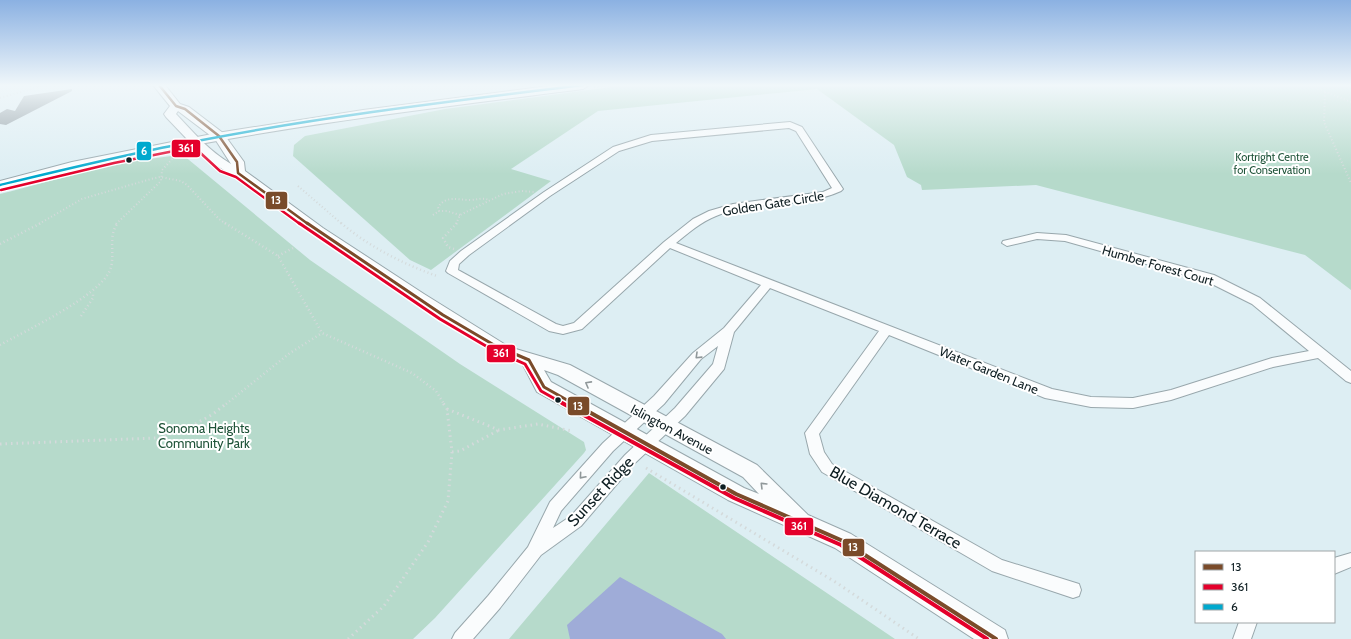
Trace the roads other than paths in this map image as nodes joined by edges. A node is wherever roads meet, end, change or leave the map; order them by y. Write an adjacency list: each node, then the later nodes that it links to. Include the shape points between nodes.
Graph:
1 (171, 115): 6 (main road, Islington Avenue)
2 (192, 115): 5 (main road)
3 (293, 115): 5 (main road)
4 (349, 115): 5 (main road)
5 (214, 132): 6 (main road); 7 (main road, via 237,162)
6 (192, 137): 7 (main road, Islington Avenue, via 223,167); 8 (main road, via 63,159); 9 (main road)
7 (238, 173): 16 (main road, Islington Avenue, via 318,231 418,298 503,350)
8 (0, 176)
9 (0, 185)
10 (1007, 243): 15 (street, Humber Forest Court, via 1037,236 1066,238 1210,278 1256,301)
11 (668, 244): 11 (street, Golden Gate Circle, via 578,326 563,330 553,328 452,271 454,263 465,253 547,194 616,149 651,138 790,125 799,129 838,190 825,195 733,207 713,213 697,221); 12 (street, Water Garden Lane)
12 (768, 284): 13 (street, Water Garden Lane); 14 (street, Sunset Ridge)
13 (886, 330): 15 (street, Water Garden Lane, via 1050,394 1091,402 1133,404 1171,395 1272,363); 26 (street, Blue Diamond Terrace, via 812,433 817,454 827,468 998,566)
14 (728, 331): 18 (street, Sunset Ridge, one-way to 18, via 697,356); 19 (street, Sunset Ridge, via 719,366)
15 (1322, 353): 17 (street, Humber Forest Court)
16 (529, 360): 18 (main road, Islington Avenue, one-way to 16, via 564,370); 20 (main road, Islington Avenue, via 544,387)
17 (1351, 378)
18 (644, 414): 19 (main road, Islington Avenue); 20 (street, Sunset Ridge)
19 (666, 426): 21 (street, Sunset Ridge); 22 (main road, Islington Avenue, one-way to 19, via 750,471)
20 (625, 432): 21 (main road, Islington Avenue); 23 (street, Sunset Ridge, one-way to 23, via 608,447 555,506)
21 (646, 444): 22 (main road, Islington Avenue, via 736,494); 23 (street, Sunset Ridge, via 576,521)
22 (800, 522): 29 (main road, Islington Avenue, via 843,541)
23 (534, 552): 28 (street, Sunset Ridge)
24 (1351, 560): 25 (street)
25 (1335, 566)
26 (1073, 590)
27 (1248, 623): 30 (street)
28 (461, 639)
29 (996, 639)
30 (1242, 639)

